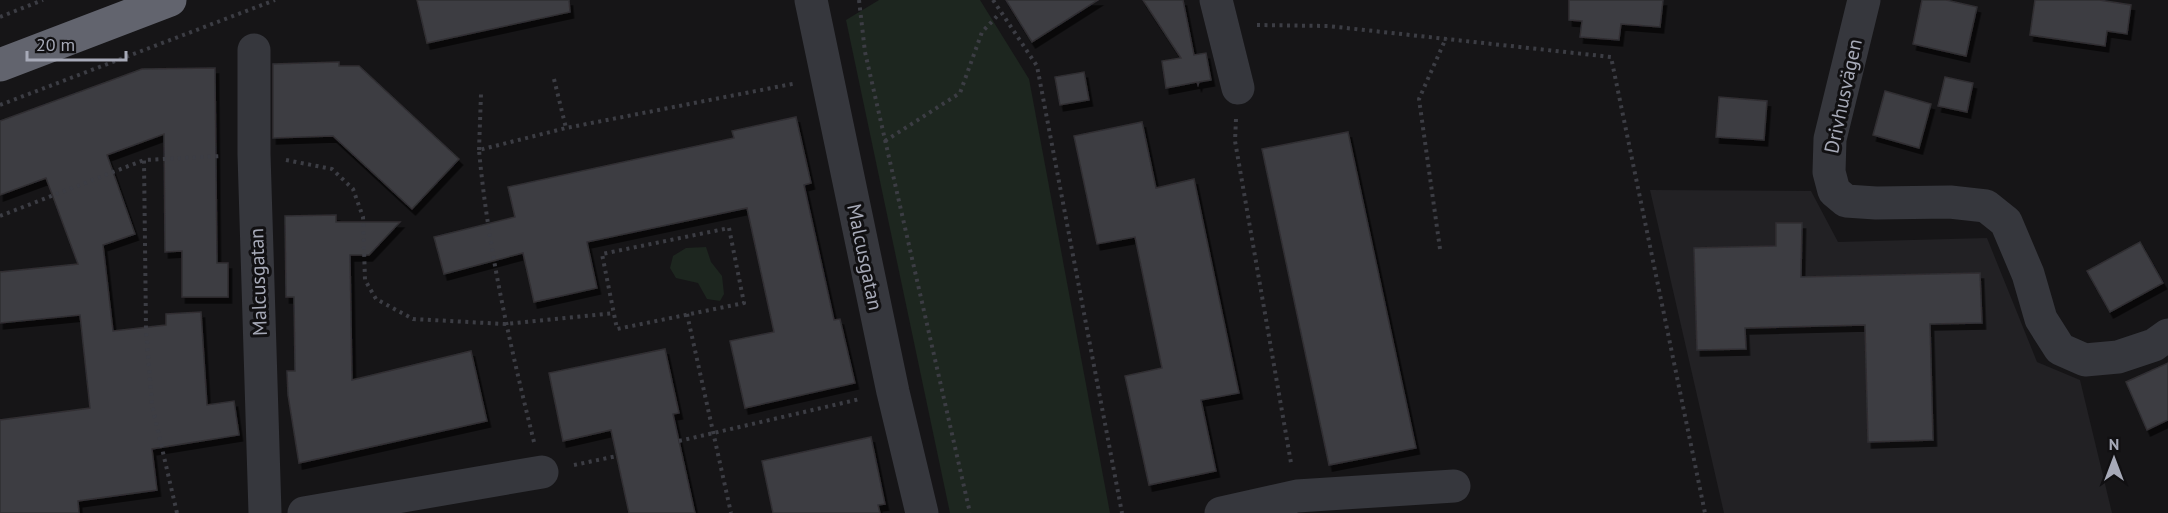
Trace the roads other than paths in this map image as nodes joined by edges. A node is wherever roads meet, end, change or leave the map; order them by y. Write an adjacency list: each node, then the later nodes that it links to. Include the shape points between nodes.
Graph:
1 (170, 0): 6 (highway)
2 (1864, 0): 8 (street, Drivhusvägen, via 1830,139 1829,172 1834,191 1846,201 1986,206 2006,222 2028,274 2041,320 2060,349 2085,360 2118,357 2154,345)
3 (818, 3): 13 (street, Malcusgatan, via 827,77)
4 (1219, 12): 7 (street)
5 (254, 50): 11 (street, Malcusgatan)
6 (0, 65)
7 (1238, 88)
8 (2168, 335)
9 (542, 472): 12 (street)
10 (1454, 486): 14 (street, via 1297,496)
11 (265, 513)
12 (304, 513)
13 (922, 513)
14 (1221, 513)

